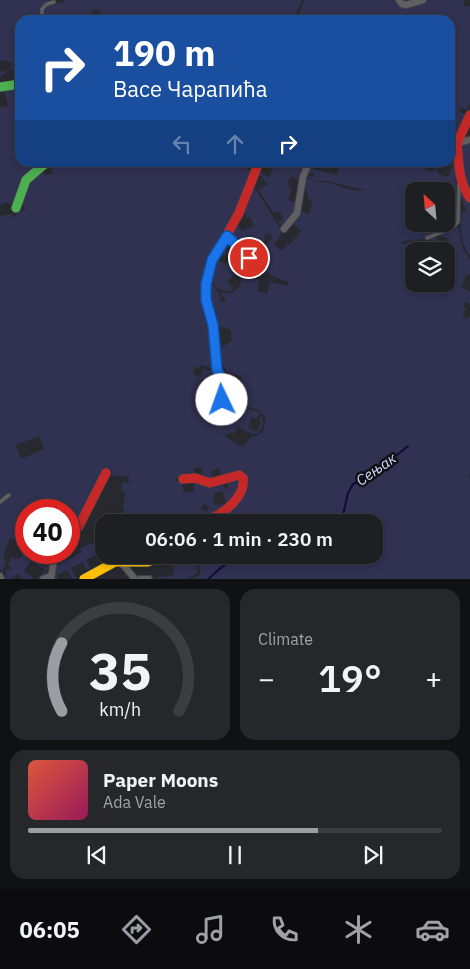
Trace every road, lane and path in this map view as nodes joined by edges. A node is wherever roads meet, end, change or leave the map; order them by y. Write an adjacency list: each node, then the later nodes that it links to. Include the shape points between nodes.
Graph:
1 (399, 0): 2 (street, via 406,5)
2 (423, 0)
3 (54, 2): 4 (lane, via 42,9)
4 (42, 15)
5 (15, 85): 6 (street)
6 (0, 88)
7 (470, 115): 8 (street)
8 (455, 140)
9 (470, 140): 10 (street)
10 (455, 143)
11 (455, 151): 15 (street)
12 (40, 167): 17 (street, via 26,180)
13 (257, 167): 19 (street)
14 (307, 167): 18 (street, via 297,213)
15 (462, 181): 16 (street); 20 (lane, via 458,185 458,222 452,228)
16 (470, 198)
17 (16, 208)
18 (285, 231)
19 (227, 236): 21 (lane); 22 (street, via 209,268 206,292 217,370 224,383 222,400)
20 (427, 238)
21 (249, 258)
22 (231, 404)
23 (106, 473): 28 (street)
24 (182, 479): 27 (street, via 195,478 210,483 242,476 245,482 241,495)
25 (10, 495): 26 (lane)
26 (0, 502)
27 (215, 514)
28 (80, 524)
29 (53, 564): 32 (street)
30 (110, 564): 35 (street)
31 (122, 564): 36 (street)
32 (51, 577): 34 (street)
33 (149, 578): 37 (street)
34 (43, 579)
35 (84, 579)
36 (135, 579)
37 (141, 579)

